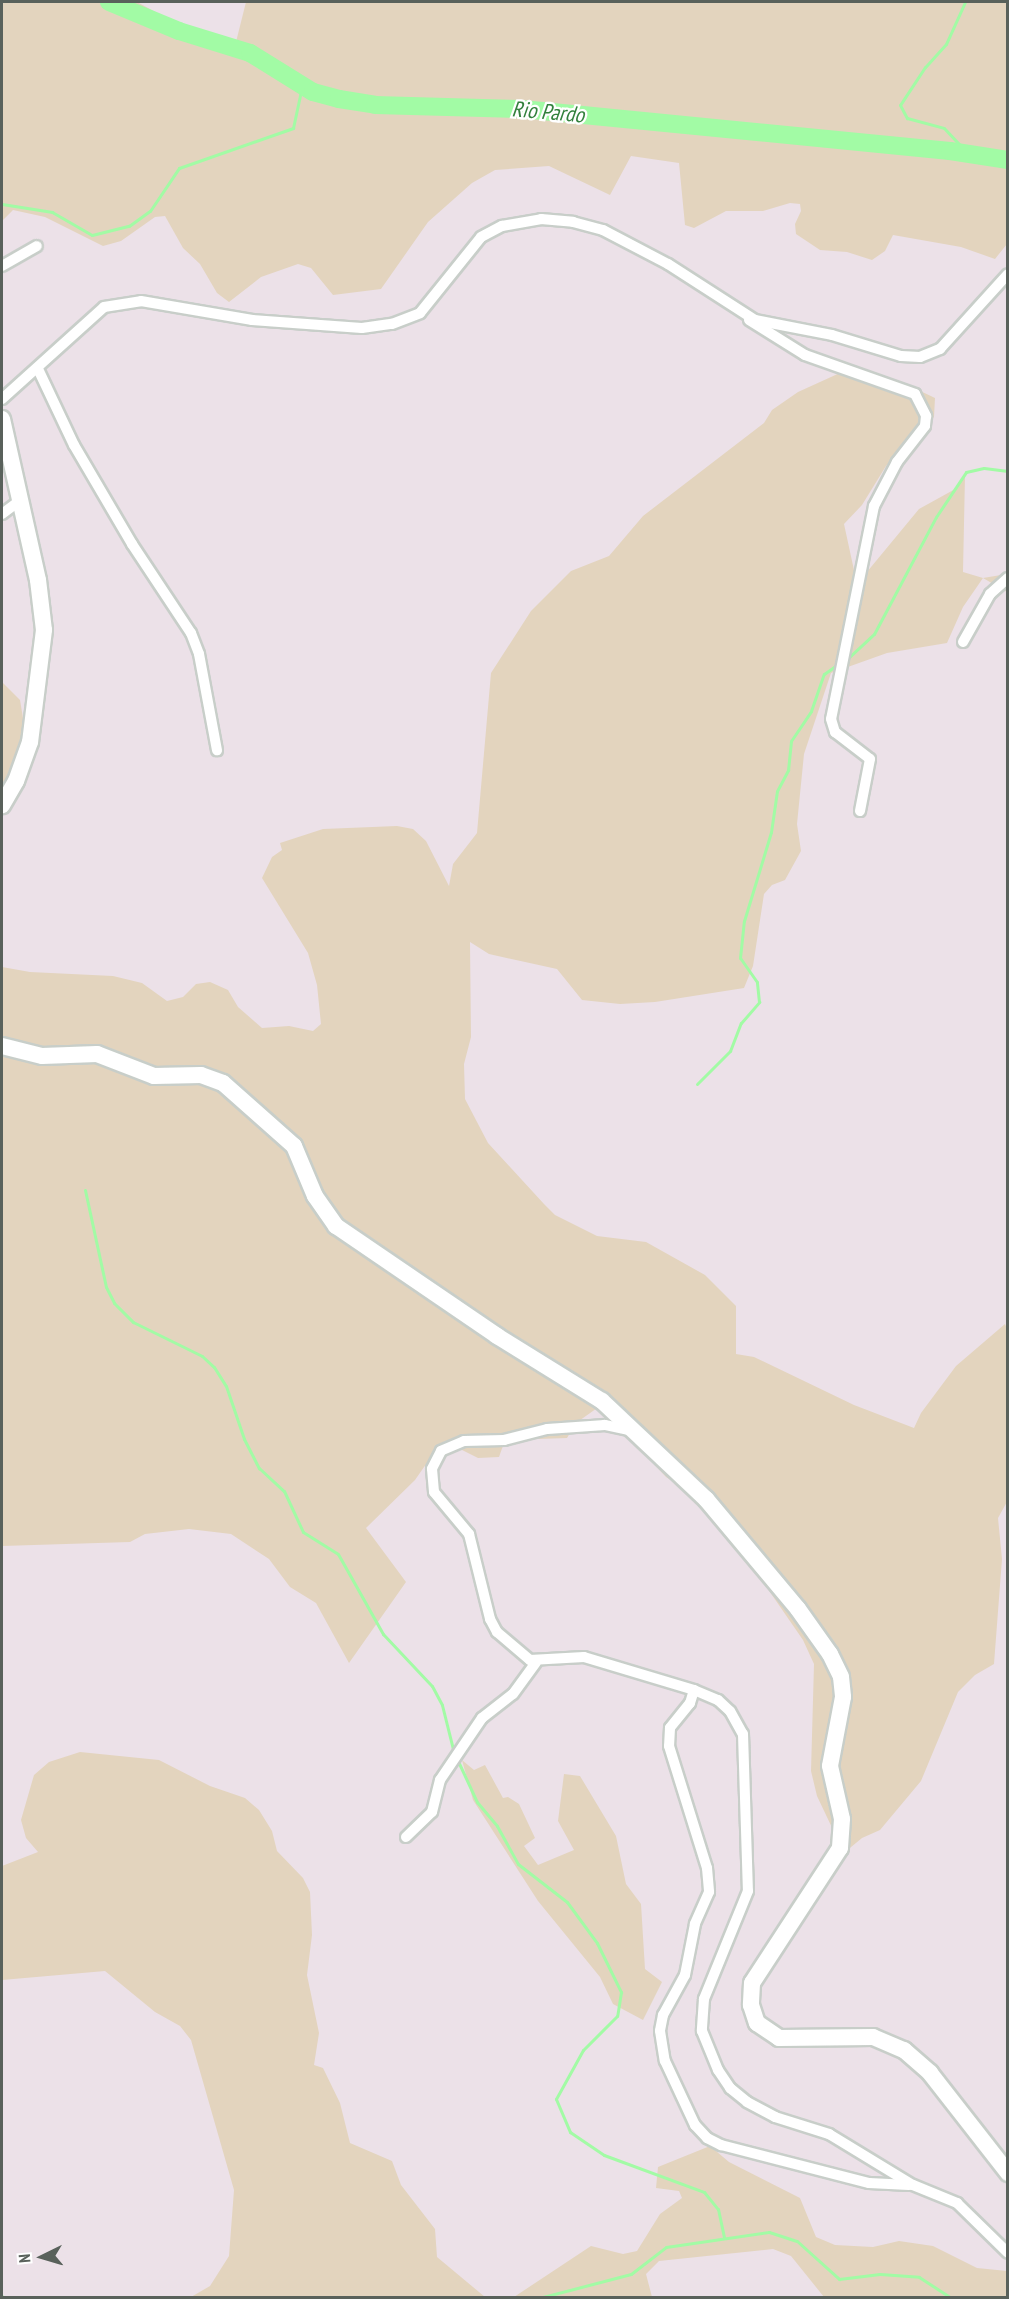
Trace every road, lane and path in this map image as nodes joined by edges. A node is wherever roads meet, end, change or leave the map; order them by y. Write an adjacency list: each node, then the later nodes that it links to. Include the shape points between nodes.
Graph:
1 (37, 246): 2 (street)
2 (2, 266)
3 (1008, 274): 4 (street, via 952,338 932,355 920,357 901,356)
4 (739, 313): 5 (street, via 668,264 603,230 541,219 502,226 481,237 420,313 392,324 362,328 252,320 141,301 123,302 104,308 70,334); 14 (street, via 771,338 805,355 915,394 926,416 925,426 897,462 874,506 831,719 835,732 870,759)
5 (38, 369): 6 (street); 12 (street, via 80,455 191,633 199,654)
6 (2, 399)
7 (2, 419): 8 (street)
8 (22, 499): 9 (street); 13 (street, via 38,580 44,630 42,664 30,742 16,781)
9 (2, 514)
10 (1008, 578): 11 (street, via 990,594)
11 (963, 642)
12 (217, 750)
13 (2, 805)
14 (860, 811)
15 (2, 1046): 16 (street, via 42,1056 97,1054 154,1076 201,1075 223,1083 294,1146 315,1196 336,1226 496,1336 602,1401)
16 (650, 1444): 17 (street, via 615,1426 562,1428 504,1440 457,1443 441,1451 435,1460 431,1479 434,1492 469,1534 490,1619 519,1652); 20 (street, via 706,1499 763,1565 830,1654 841,1677 843,1697 830,1766 842,1819 840,1848 752,1983 751,2005 757,2023 779,2038 873,2037 904,2050 930,2073)
17 (536, 1662): 18 (street, via 584,1657); 19 (street, via 513,1694 482,1718 440,1780 432,1812)
18 (694, 1690): 21 (street, via 718,1700 739,1722 749,1831 748,1891 704,1999 702,2031 708,2049 730,2088 747,2102 775,2117 829,2134); 21 (street, via 690,1703 670,1728 669,1746 707,1868 708,1892 695,1924 685,1976 663,2015 660,2031 665,2061 695,2125 707,2138 869,2183)
19 (406, 1837)
20 (1008, 2173)
21 (913, 2185): 22 (street, via 957,2204)
22 (1008, 2253)

